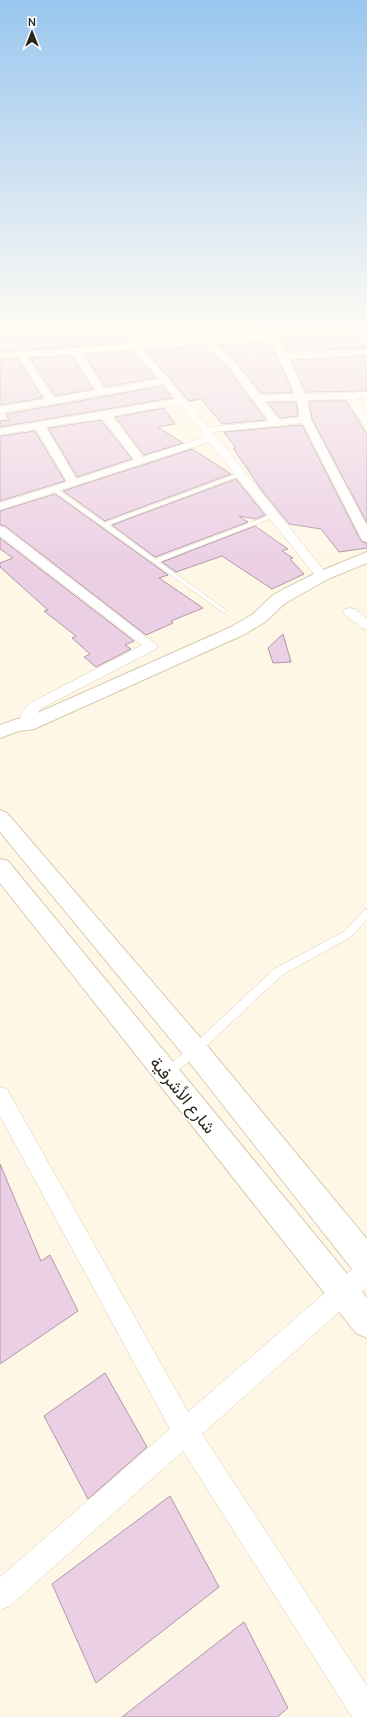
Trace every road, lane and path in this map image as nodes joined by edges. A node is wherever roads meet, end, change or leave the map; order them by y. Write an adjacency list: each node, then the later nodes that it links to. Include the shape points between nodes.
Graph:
1 (12, 408): 7 (street)
2 (140, 408): 8 (street)
3 (188, 408): 14 (street)
4 (265, 408): 11 (street)
5 (303, 408): 9 (street)
6 (358, 408): 10 (street)
7 (0, 410)
8 (105, 414): 12 (street); 15 (street)
9 (306, 420): 11 (street); 23 (street)
10 (367, 422)
11 (276, 423): 14 (street)
12 (38, 425): 13 (street); 17 (street)
13 (0, 432)
14 (208, 434): 15 (street); 16 (street)
15 (141, 461): 17 (street)
16 (241, 474): 20 (street); 21 (lane)
17 (73, 484): 18 (street)
18 (55, 490): 19 (street); 21 (lane)
19 (0, 508)
20 (275, 515): 25 (lane); 26 (street)
21 (104, 525): 25 (lane)
22 (0, 530): 30 (street, via 151,646 36,705 27,716)
23 (367, 538)
24 (367, 557): 26 (street)
25 (155, 561): 27 (lane)
26 (322, 576): 30 (street, via 278,600 249,625)
27 (224, 611)
28 (350, 612): 29 (street)
29 (367, 625)
30 (27, 725): 31 (street, via 17,725); 32 (street, via 24,731)
31 (0, 732)
32 (0, 744)
33 (0, 818): 36 (street)
34 (0, 867): 37 (street, شارع الأشرفية)
35 (367, 913): 36 (lane, via 348,934 278,972)
36 (195, 1050): 37 (lane); 39 (street)
37 (165, 1074): 41 (street, شارع الأشرفية)
38 (0, 1096): 43 (street)
39 (367, 1263)
40 (367, 1271): 41 (street)
41 (343, 1293): 42 (street, شارع الأشرفية); 43 (street)
42 (367, 1322)
43 (186, 1433): 44 (street); 45 (street)
44 (0, 1596)
45 (367, 1713)

